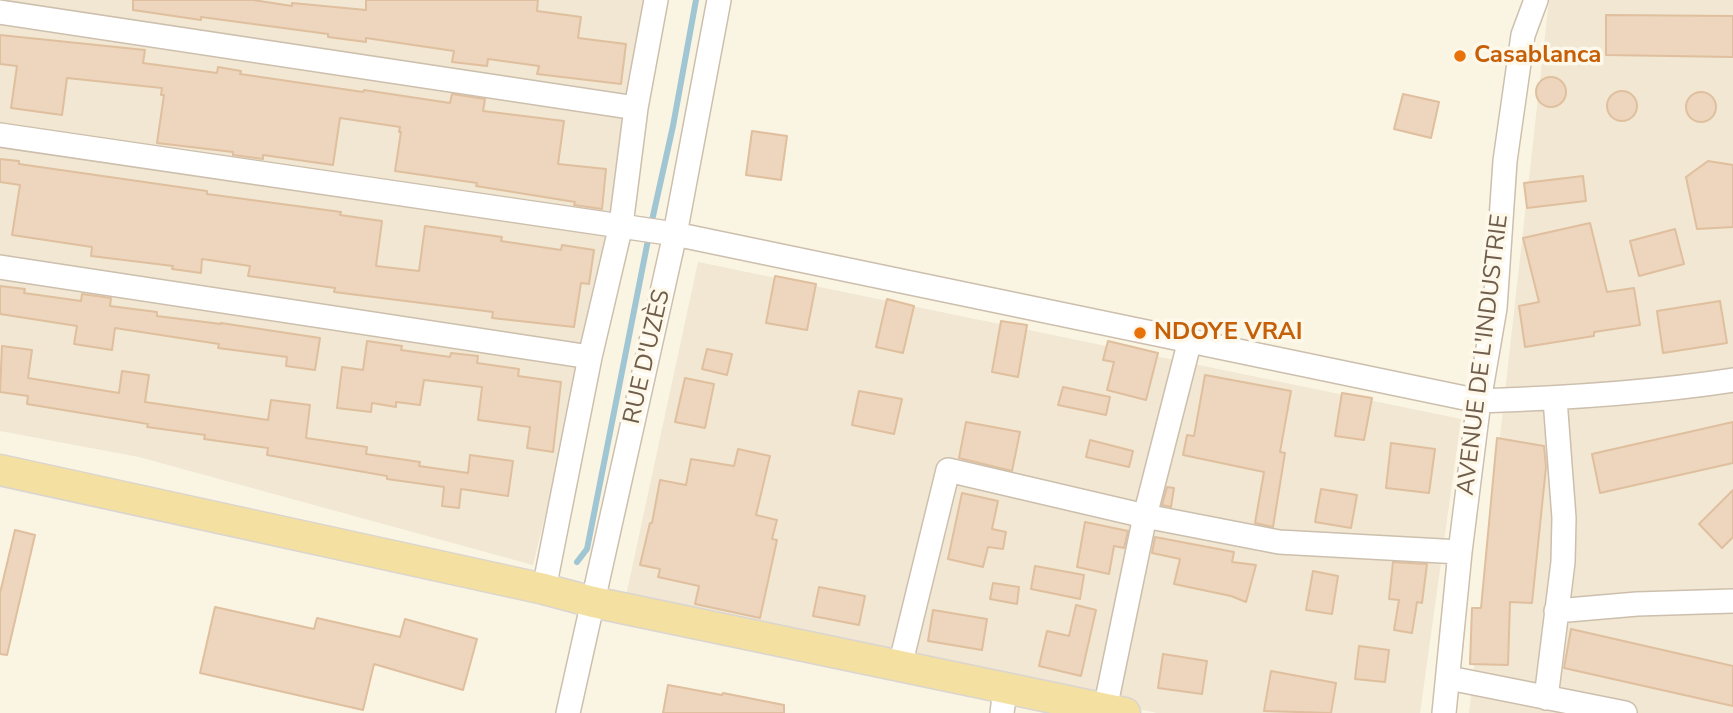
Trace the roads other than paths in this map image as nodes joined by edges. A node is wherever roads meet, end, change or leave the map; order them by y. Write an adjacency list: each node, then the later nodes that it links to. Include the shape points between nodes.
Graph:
1 (656, 0): 5 (street)
2 (1536, 0): 14 (street, AVENUE DE L'INDUSTRIE, via 1523,35 1505,160 1495,308)
3 (714, 1): 8 (street, RUE D'UZÈS)
4 (0, 12): 5 (street)
5 (636, 108): 7 (street)
6 (0, 135): 7 (street)
7 (621, 225): 8 (street); 11 (street)
8 (675, 234): 10 (street); 20 (street, RUE D'UZÈS)
9 (0, 267): 11 (street)
10 (1190, 340): 14 (street); 16 (street)
11 (590, 357): 18 (street)
12 (1733, 380): 13 (street)
13 (1555, 399): 14 (street); 21 (street, via 1564,518)
14 (1479, 401): 17 (street, AVENUE DE L'INDUSTRIE)
15 (0, 470): 18 (main road)
16 (1146, 516): 17 (street, via 1279,542); 22 (street, via 948,470); 26 (street)
17 (1460, 552): 23 (street, AVENUE DE L'INDUSTRIE)
18 (544, 589): 20 (main road)
19 (1733, 601): 21 (street)
20 (593, 602): 22 (main road); 27 (street, RUE D'UZÈS)
21 (1556, 611): 24 (street)
22 (900, 666): 25 (main road)
23 (1449, 678): 24 (street); 28 (street, AVENUE DE L'INDUSTRIE)
24 (1546, 698): 29 (street)
25 (1003, 701): 26 (main road)
26 (1115, 711)
27 (568, 713)
28 (1444, 713)
29 (1625, 713)

